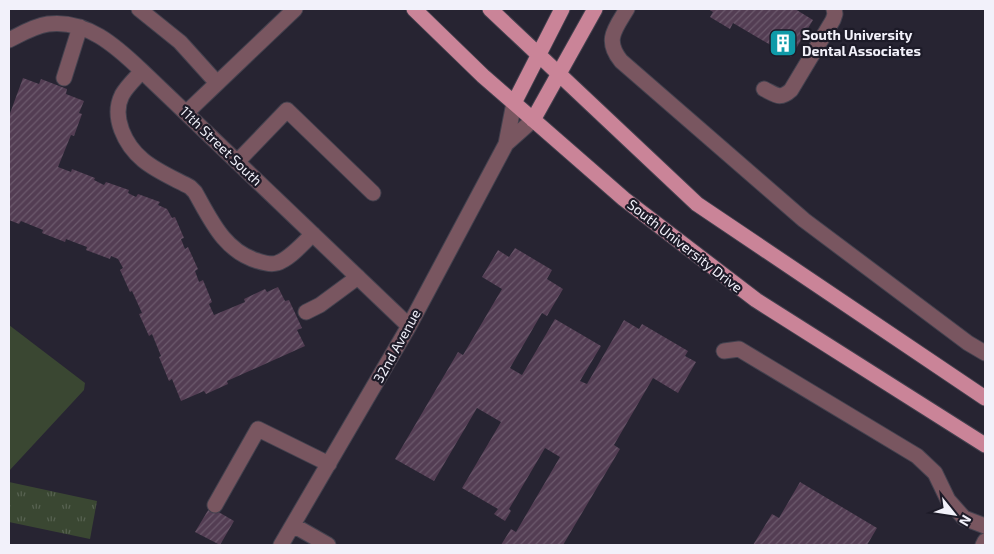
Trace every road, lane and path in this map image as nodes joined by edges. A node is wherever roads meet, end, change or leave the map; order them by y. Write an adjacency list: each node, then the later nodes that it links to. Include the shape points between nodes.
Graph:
1 (140, 9): 16 (street, via 180,42)
2 (295, 9): 16 (street)
3 (414, 9): 18 (main road, South University Drive)
4 (490, 9): 12 (main road)
5 (562, 9): 12 (main road, 32nd Avenue)
6 (595, 9): 14 (main road, 32nd Avenue)
7 (627, 9): 29 (street, via 612,42 621,61 804,220 960,338)
8 (834, 9): 17 (street, via 833,20 791,90 777,96)
9 (58, 16): 10 (street, 11th Street South, via 68,24); 11 (street, 11th Street South)
10 (80, 27): 13 (street, 11th Street South, via 106,40); 15 (street)
11 (9, 40)
12 (539, 55): 14 (main road); 18 (main road, 32nd Avenue)
13 (142, 71): 19 (street, 11th Street South); 24 (street, via 123,93 118,111 120,129 131,148 144,161 195,192 228,244 253,260 268,264 288,256)
14 (559, 73): 20 (main road, 32nd Avenue); 30 (main road, via 697,204)
15 (64, 78)
16 (217, 83): 19 (street)
17 (764, 89)
18 (514, 103): 20 (main road, South University Drive); 21 (street, 32nd Avenue)
19 (186, 113): 22 (street, 11th Street South)
20 (533, 120): 21 (street, 32nd Avenue); 31 (main road, South University Drive, via 624,199 756,300)
21 (506, 144): 27 (street, 32nd Avenue)
22 (237, 162): 23 (street, via 287,110); 24 (street, 11th Street South)
23 (373, 193)
24 (313, 234): 25 (street, 11th Street South)
25 (358, 277): 26 (street, via 327,301); 27 (street, 11th Street South)
26 (306, 312)
27 (409, 326): 32 (street, 32nd Avenue)
28 (724, 352): 35 (street, via 739,349 917,456 935,473 948,500 964,518)
29 (985, 353)
30 (985, 398)
31 (985, 445)
32 (329, 464): 33 (street, via 258,429); 34 (street, 32nd Avenue)
33 (215, 505)
34 (293, 525): 37 (street, 32nd Avenue); 38 (street)
35 (985, 526)
36 (985, 541): 39 (street)
37 (281, 545)
38 (328, 545)
39 (983, 545)

